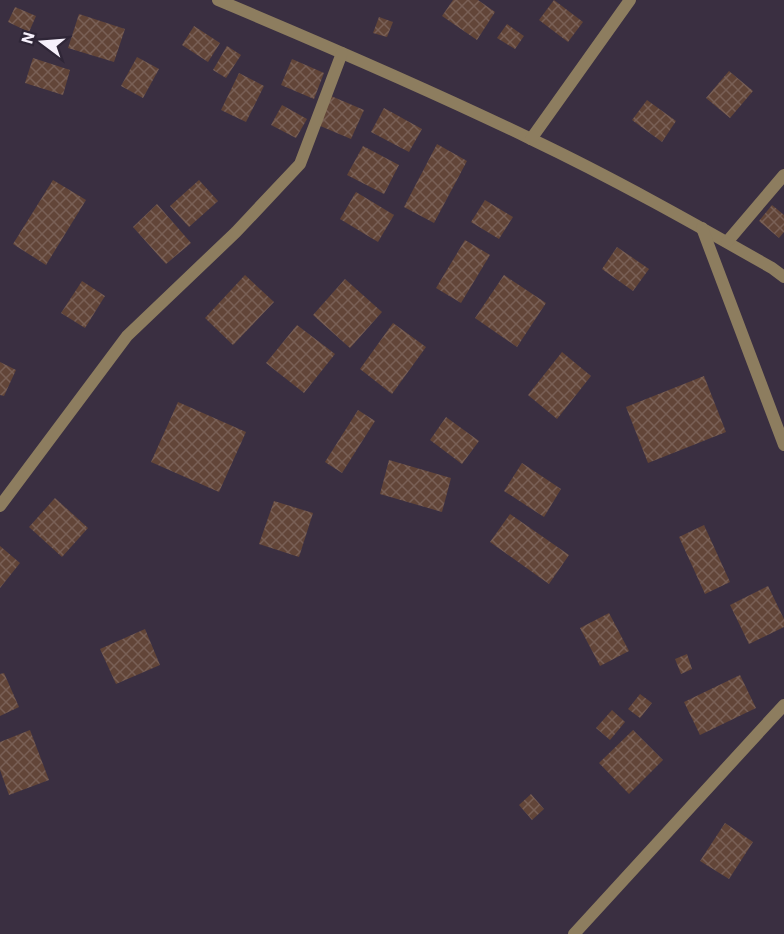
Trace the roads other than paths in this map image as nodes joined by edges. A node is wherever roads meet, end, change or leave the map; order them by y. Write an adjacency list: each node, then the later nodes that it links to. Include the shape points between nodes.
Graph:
1 (218, 0): 3 (street)
2 (630, 0): 4 (street)
3 (342, 53): 4 (street); 10 (street, via 300,164 128,336)
4 (531, 139): 6 (street)
5 (784, 175): 7 (street)
6 (702, 228): 7 (street); 9 (street)
7 (727, 243): 8 (street)
8 (784, 277)
9 (784, 445)
10 (0, 506)
11 (784, 705): 12 (street)
12 (574, 934)

